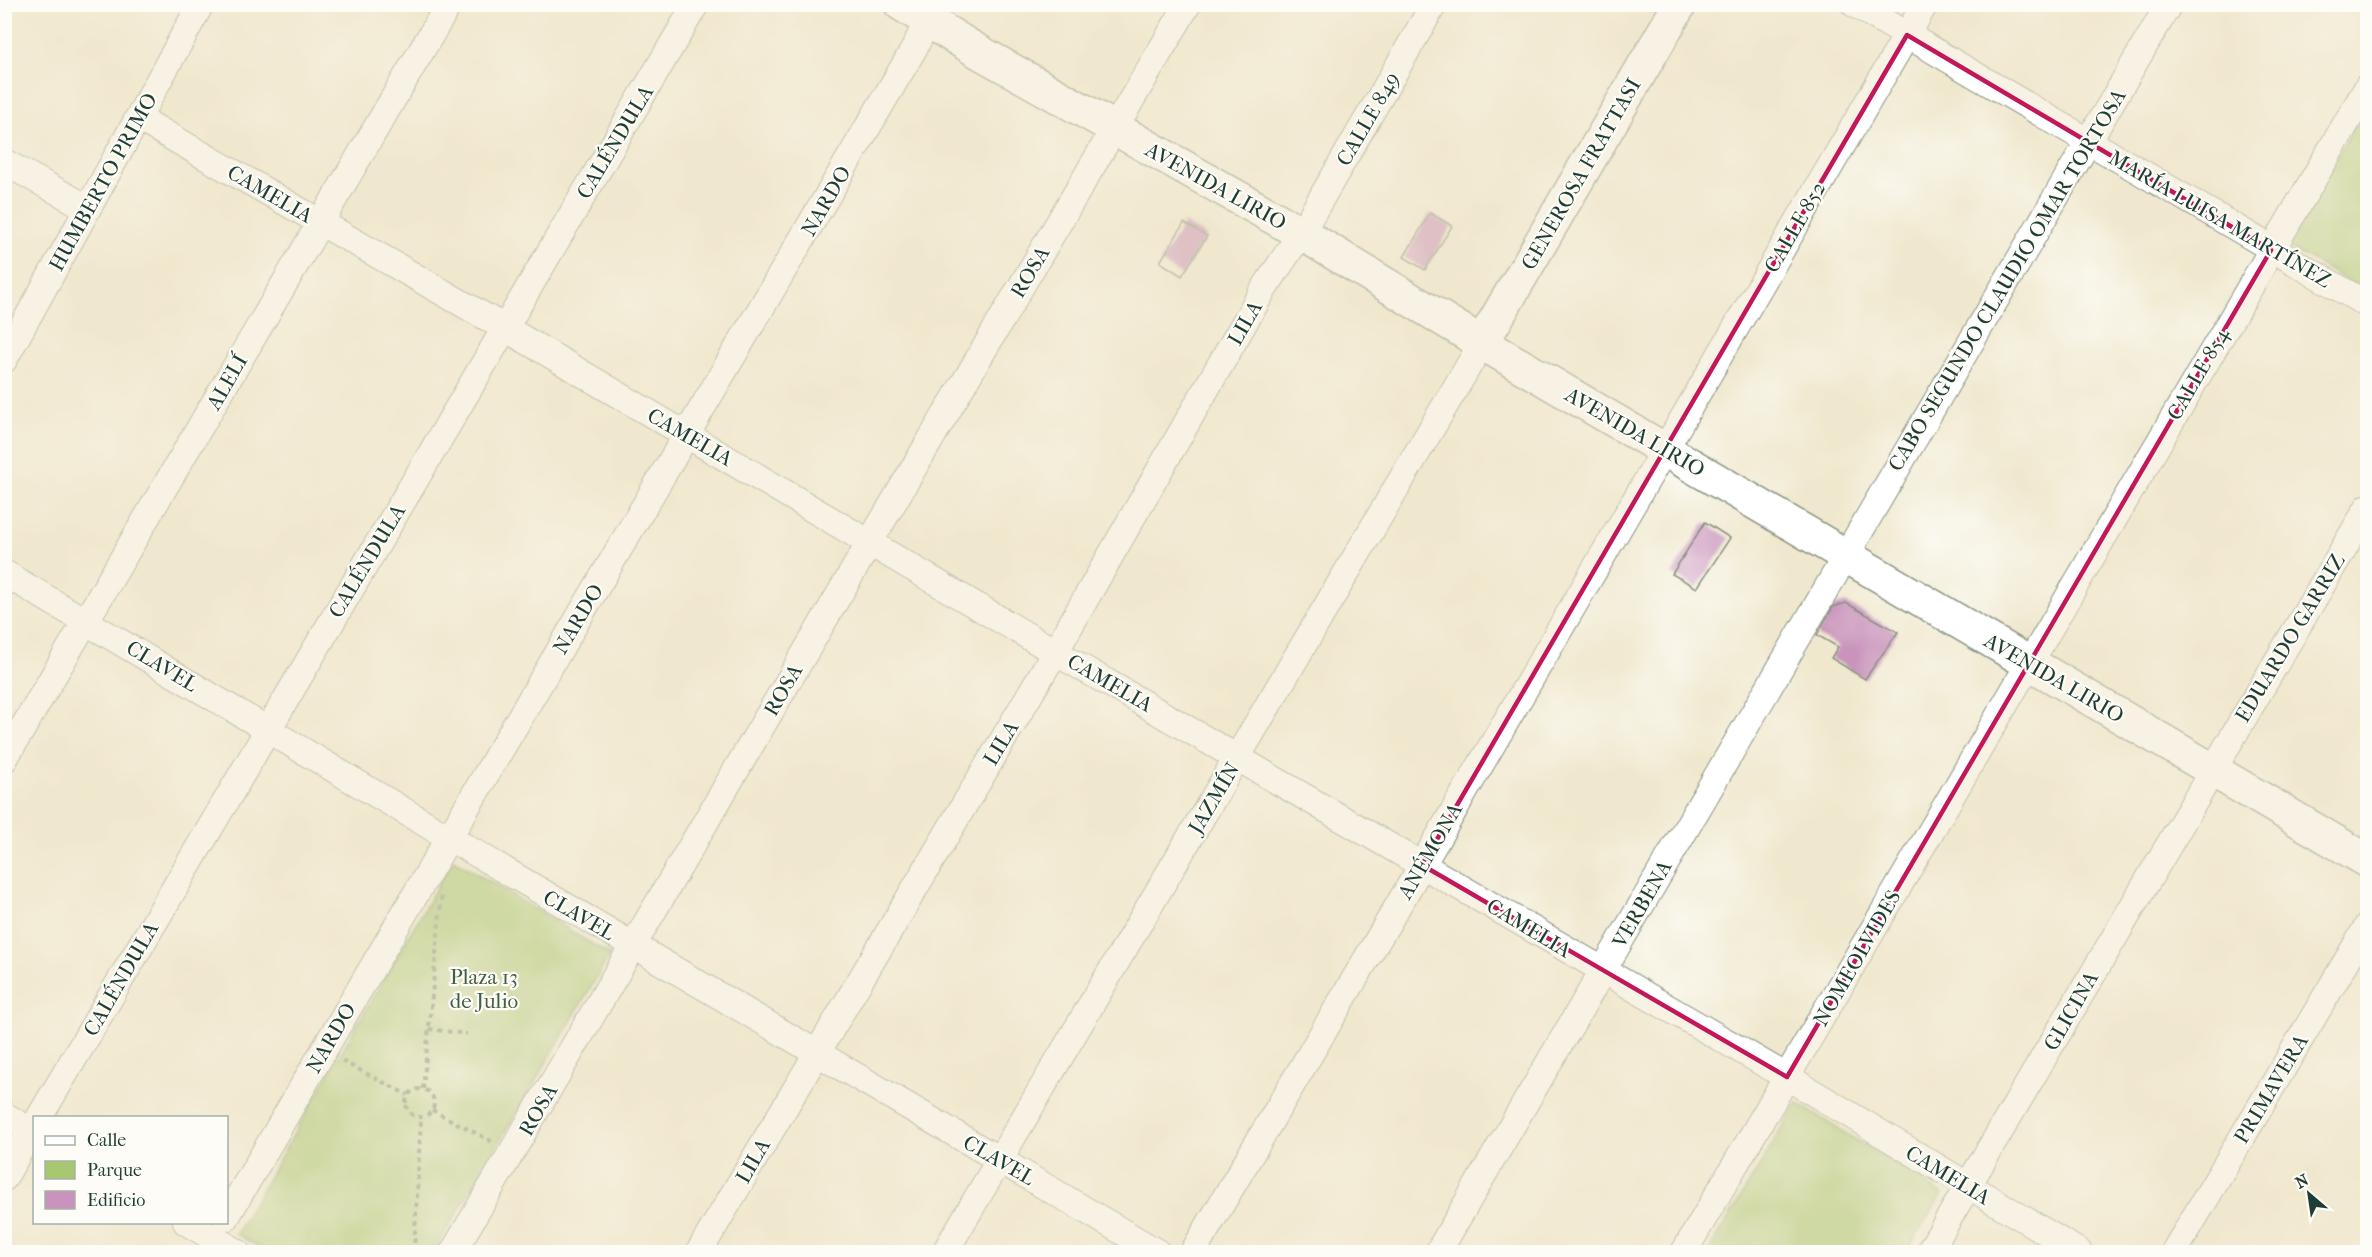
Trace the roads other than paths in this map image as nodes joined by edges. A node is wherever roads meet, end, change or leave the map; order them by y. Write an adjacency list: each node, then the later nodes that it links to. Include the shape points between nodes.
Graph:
1 (201, 4): 13 (street, HUMBERTO PRIMO)
2 (448, 4): 18 (street, ALELÍ)
3 (696, 4): 22 (street, CALÉNDULA)
4 (1188, 4): 14 (street, ROSA)
5 (1434, 4): 19 (street, CALLE 849)
6 (1680, 4): 23 (main road, GENEROSA FRATTASI)
7 (1854, 4): 11 (street, MARÍA LUISA MARTÍNEZ)
8 (1925, 4): 11 (street, CALLE 852)
9 (2169, 4): 15 (street, CABO SEGUNDO CLAUDIO OMAR TORTOSA)
10 (918, 9): 14 (main road, AVENIDA LIRIO); 25 (street, NARDO, via 915,47)
11 (1907, 35): 15 (street, MARÍA LUISA MARTÍNEZ); 26 (street, CALLE 852)
12 (2367, 86): 20 (street, CALLE 854)
13 (138, 118): 17 (street, HUMBERTO PRIMO); 18 (street, CAMELIA)
14 (1115, 129): 19 (main road, AVENIDA LIRIO); 28 (street, ROSA)
15 (2089, 142): 20 (street, MARÍA LUISA MARTÍNEZ); 29 (street, CABO SEGUNDO CLAUDIO OMAR TORTOSA)
16 (4, 162): 17 (street)
17 (88, 208): 24 (street, HUMBERTO PRIMO)
18 (321, 223): 22 (street, CAMELIA); 31 (street, ALELÍ)
19 (1301, 233): 23 (main road, AVENIDA LIRIO); 32 (street, LILA)
20 (2271, 249): 21 (street, MARÍA LUISA MARTÍNEZ); 33 (street, CALLE 854)
21 (2367, 305)
22 (505, 328): 25 (street, CAMELIA); 34 (street, CALÉNDULA)
23 (1482, 343): 26 (main road, AVENIDA LIRIO); 35 (street, JAZMÍN)
24 (4, 360)
25 (688, 436): 28 (street, CAMELIA); 38 (street, NARDO)
26 (1665, 449): 29 (main road, AVENIDA LIRIO); 40 (street, ANÉMONA)
27 (2367, 507): 37 (street, EDUARDO GARRIZ)
28 (870, 542): 32 (street, CAMELIA); 42 (street, ROSA)
29 (1845, 556): 33 (main road, AVENIDA LIRIO); 43 (street, VERBENA)
30 (4, 573): 31 (street, CLAVEL)
31 (86, 621): 34 (street, CLAVEL); 36 (street, ALELÍ)
32 (1055, 652): 35 (street, CAMELIA); 44 (street, LILA)
33 (2028, 662): 37 (main road, AVENIDA LIRIO); 45 (street, NOMEOLVIDES)
34 (267, 729): 38 (street, CLAVEL); 47 (street, CALÉNDULA)
35 (1237, 758): 40 (street, CAMELIA); 50 (street, JAZMÍN)
36 (4, 760)
37 (2212, 770): 39 (main road, AVENIDA LIRIO); 52 (street, GLICINA)
38 (448, 837): 42 (street, CLAVEL); 53 (street, NARDO)
39 (2367, 861)
40 (1422, 865): 43 (street, CAMELIA); 61 (street, ANÉMONA)
41 (2367, 925): 66 (street, PRIMAVERA)
42 (634, 946): 44 (street, CLAVEL); 57 (street, ROSA)
43 (1603, 972): 45 (street, CAMELIA); 62 (street, VERBENA)
44 (816, 1053): 50 (street, CLAVEL); 58 (street, LILA)
45 (1787, 1077): 52 (street, CAMELIA); 63 (street, NOMEOLVIDES)
46 (4, 1115): 48 (street)
47 (41, 1116)
48 (33, 1126)
49 (33, 1130): 51 (street, CALÉNDULA)
50 (999, 1161): 59 (street, JAZMÍN); 60 (street, CLAVEL)
51 (4, 1178)
52 (1968, 1187): 64 (street, GLICINA); 65 (street, CAMELIA)
53 (228, 1216)
54 (192, 1224): 55 (street)
55 (218, 1233): 56 (street)
56 (237, 1252)
57 (453, 1252)
58 (699, 1252)
59 (945, 1252)
60 (1157, 1252)
61 (1193, 1252)
62 (1438, 1252)
63 (1684, 1252)
64 (1929, 1252)
65 (2079, 1252)
66 (2174, 1252)

